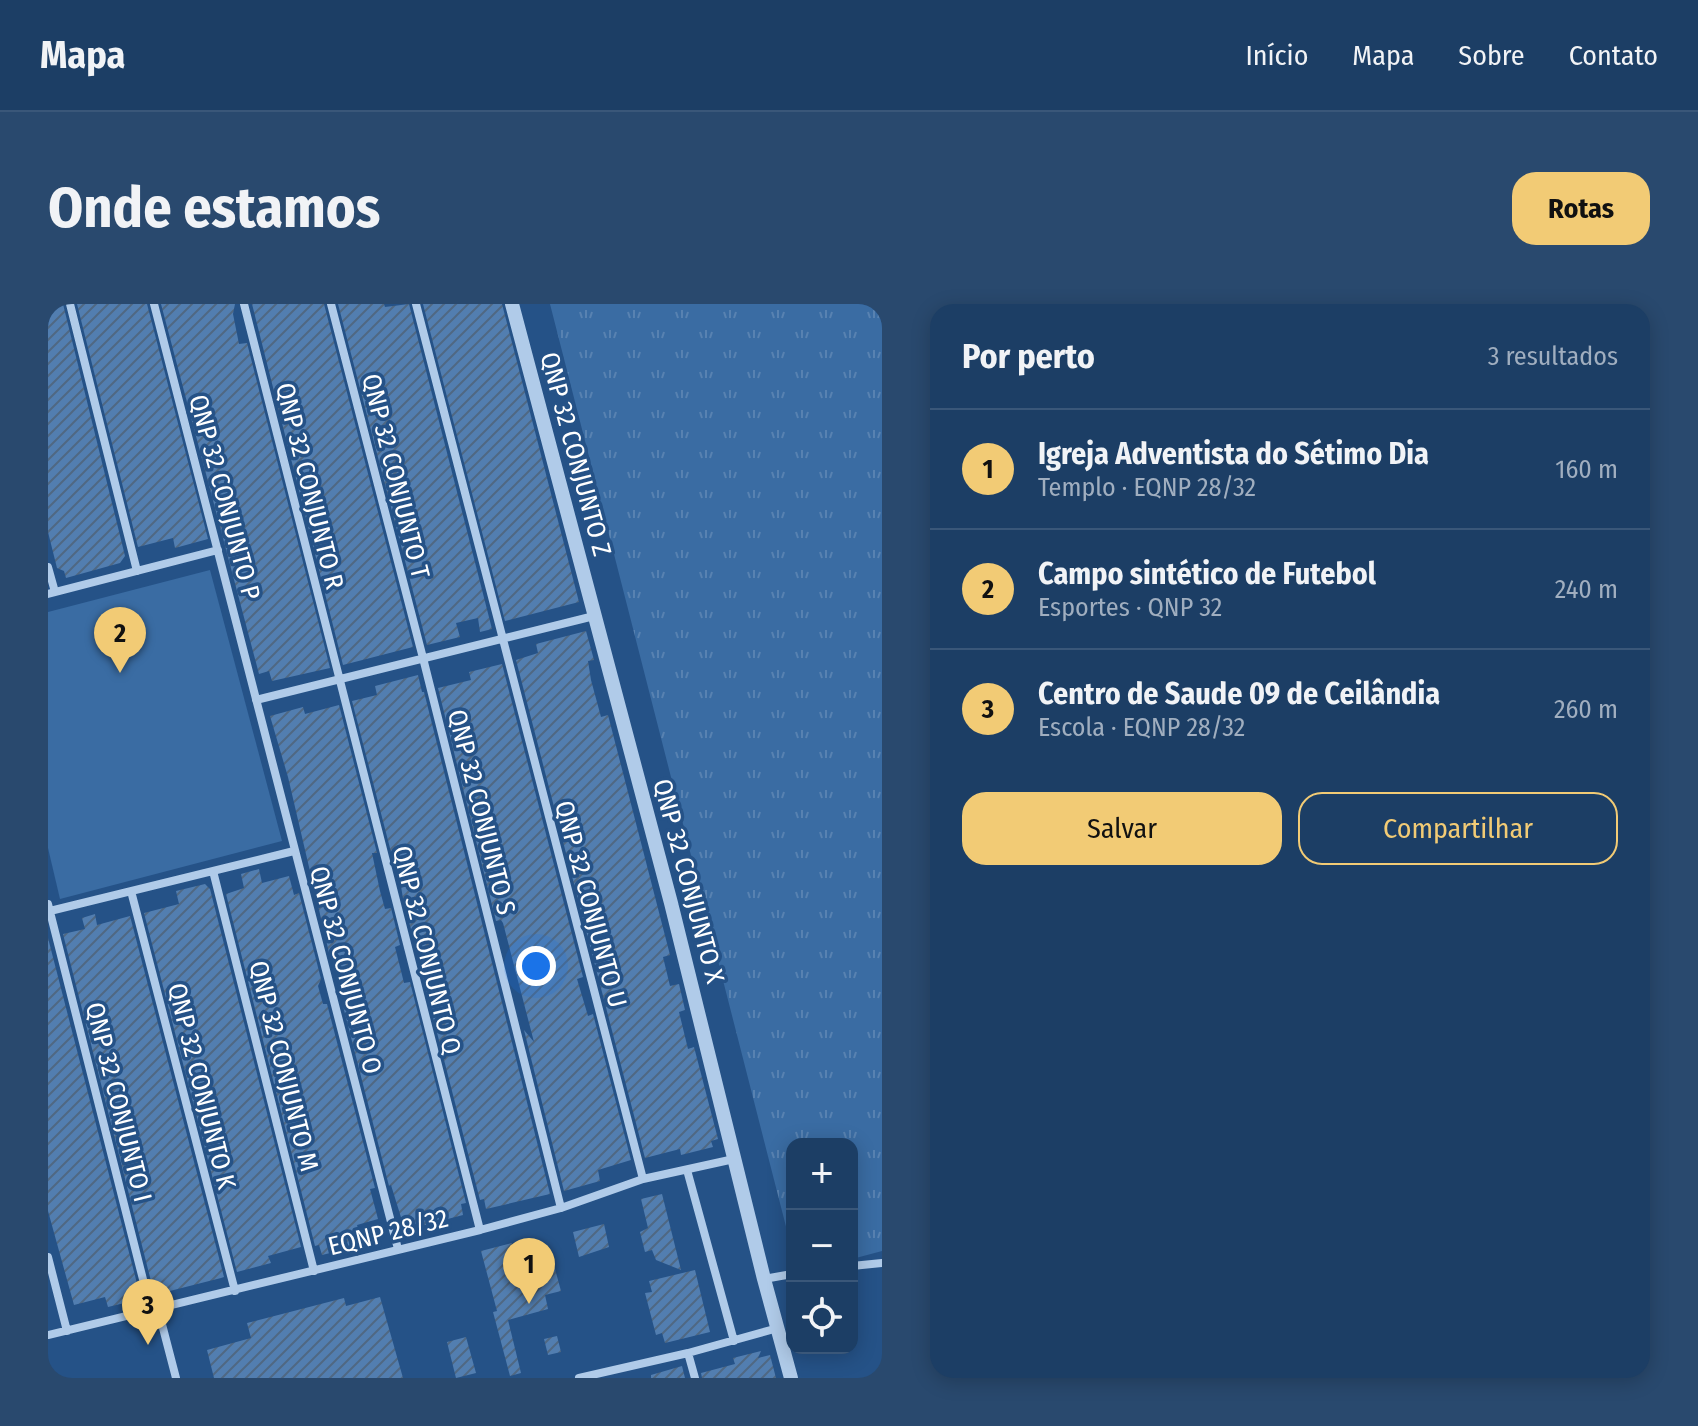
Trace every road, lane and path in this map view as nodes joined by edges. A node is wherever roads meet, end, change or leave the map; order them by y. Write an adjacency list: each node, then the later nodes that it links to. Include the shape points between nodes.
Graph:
1 (70, 304): 9 (street)
2 (154, 304): 7 (street, QNP 32 CONJUNTO P)
3 (244, 304): 14 (street, QNP 32 CONJUNTO R)
4 (331, 304): 13 (street, QNP 32 CONJUNTO T)
5 (416, 304): 12 (street, QNP 32 CONJUNTO U)
6 (512, 304): 11 (street, QNP 32 CONJUNTO Z)
7 (218, 550): 9 (street); 15 (street, QNP 32 CONJUNTO P)
8 (48, 567): 10 (street)
9 (137, 571): 10 (street)
10 (51, 593)
11 (594, 616): 12 (street); 20 (street, QNP 32 CONJUNTO X)
12 (502, 638): 13 (street); 22 (street, QNP 32 CONJUNTO U)
13 (423, 658): 14 (street); 23 (street, QNP 32 CONJUNTO S)
14 (339, 678): 15 (street); 24 (street, QNP 32 CONJUNTO Q)
15 (256, 700): 16 (street, QNP 32 CONJUNTO O)
16 (294, 851): 17 (street); 25 (street, QNP 32 CONJUNTO O)
17 (213, 871): 18 (street); 29 (street, QNP 32 CONJUNTO M)
18 (131, 891): 19 (street); 32 (street, QNP 32 CONJUNTO K)
19 (49, 907): 33 (street, QNP 32 CONJUNTO I)
20 (734, 1159): 21 (street, EQNP 28/32); 31 (street, QNP 32 CONJUNTO X)
21 (687, 1170): 22 (street, EQNP 28/32); 37 (street)
22 (643, 1179): 23 (street, EQNP 28/32)
23 (561, 1208): 24 (street, EQNP 28/32)
24 (480, 1230): 25 (street, EQNP 28/32)
25 (398, 1249): 29 (street, EQNP 28/32)
26 (48, 1257): 35 (street)
27 (882, 1263): 28 (street)
28 (858, 1265)
29 (314, 1271): 32 (street, EQNP 28/32)
30 (786, 1275): 31 (street)
31 (764, 1279): 34 (street, QNP 32 CONJUNTO X)
32 (235, 1291): 33 (street, EQNP 28/32)
33 (154, 1310): 35 (street, EQNP 28/32); 40 (street, QNP 32 CONJUNTO I)
34 (779, 1328): 37 (street); 43 (street, QNP 32 CONJUNTO X)
35 (67, 1331): 36 (street, EQNP 28/32)
36 (48, 1335)
37 (734, 1341): 38 (street)
38 (688, 1353): 39 (street); 42 (street)
39 (605, 1375): 41 (street)
40 (176, 1378)
41 (579, 1378)
42 (695, 1378)
43 (791, 1378)

